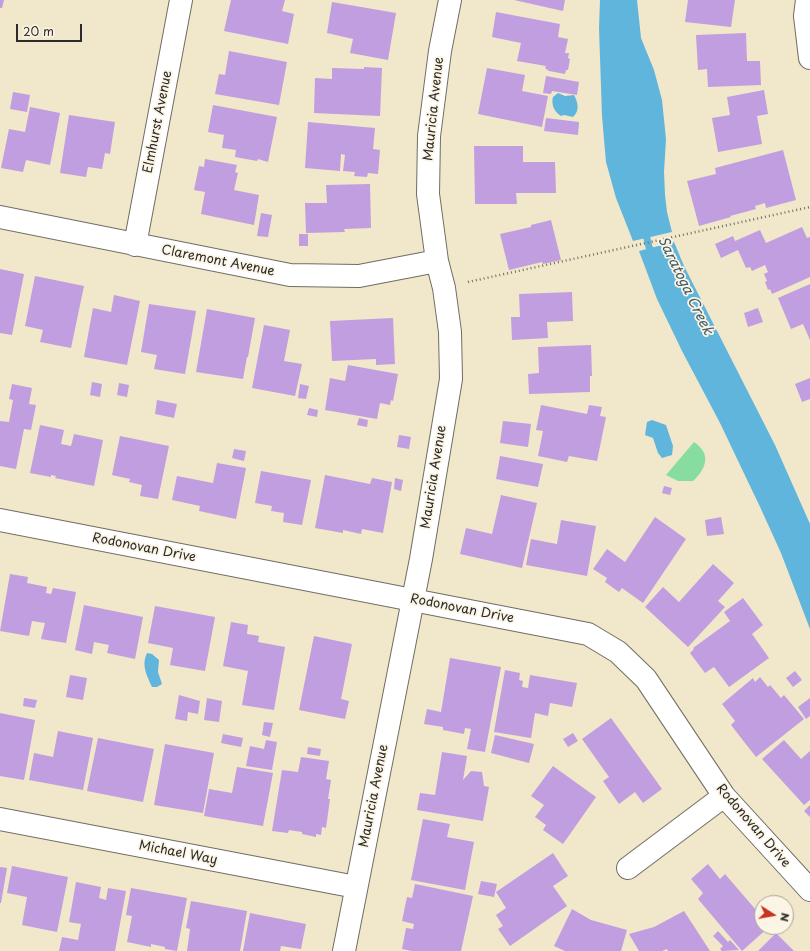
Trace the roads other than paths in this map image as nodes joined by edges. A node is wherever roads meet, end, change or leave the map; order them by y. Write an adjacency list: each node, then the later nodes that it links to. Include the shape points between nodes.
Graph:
1 (181, 0): 6 (street, Elmhurst Avenue)
2 (450, 0): 7 (street, Mauricia Avenue, via 440,51 429,136 428,194)
3 (807, 0): 4 (street, via 805,16)
4 (810, 58)
5 (0, 217): 6 (street, Claremont Avenue)
6 (135, 245): 7 (street, Claremont Avenue, via 290,275 359,276)
7 (437, 261): 9 (street, Mauricia Avenue, via 444,288 450,332 451,379)
8 (0, 520): 9 (street, Rodonovan Drive)
9 (413, 600): 10 (street, Rodonovan Drive, via 588,634 618,652 646,679); 13 (street, Mauricia Avenue)
10 (724, 796): 12 (street); 14 (street, Rodonovan Drive)
11 (0, 819): 13 (street, Michael Way)
12 (628, 868)
13 (356, 888): 15 (street, Mauricia Avenue)
14 (810, 890)
15 (344, 951)

